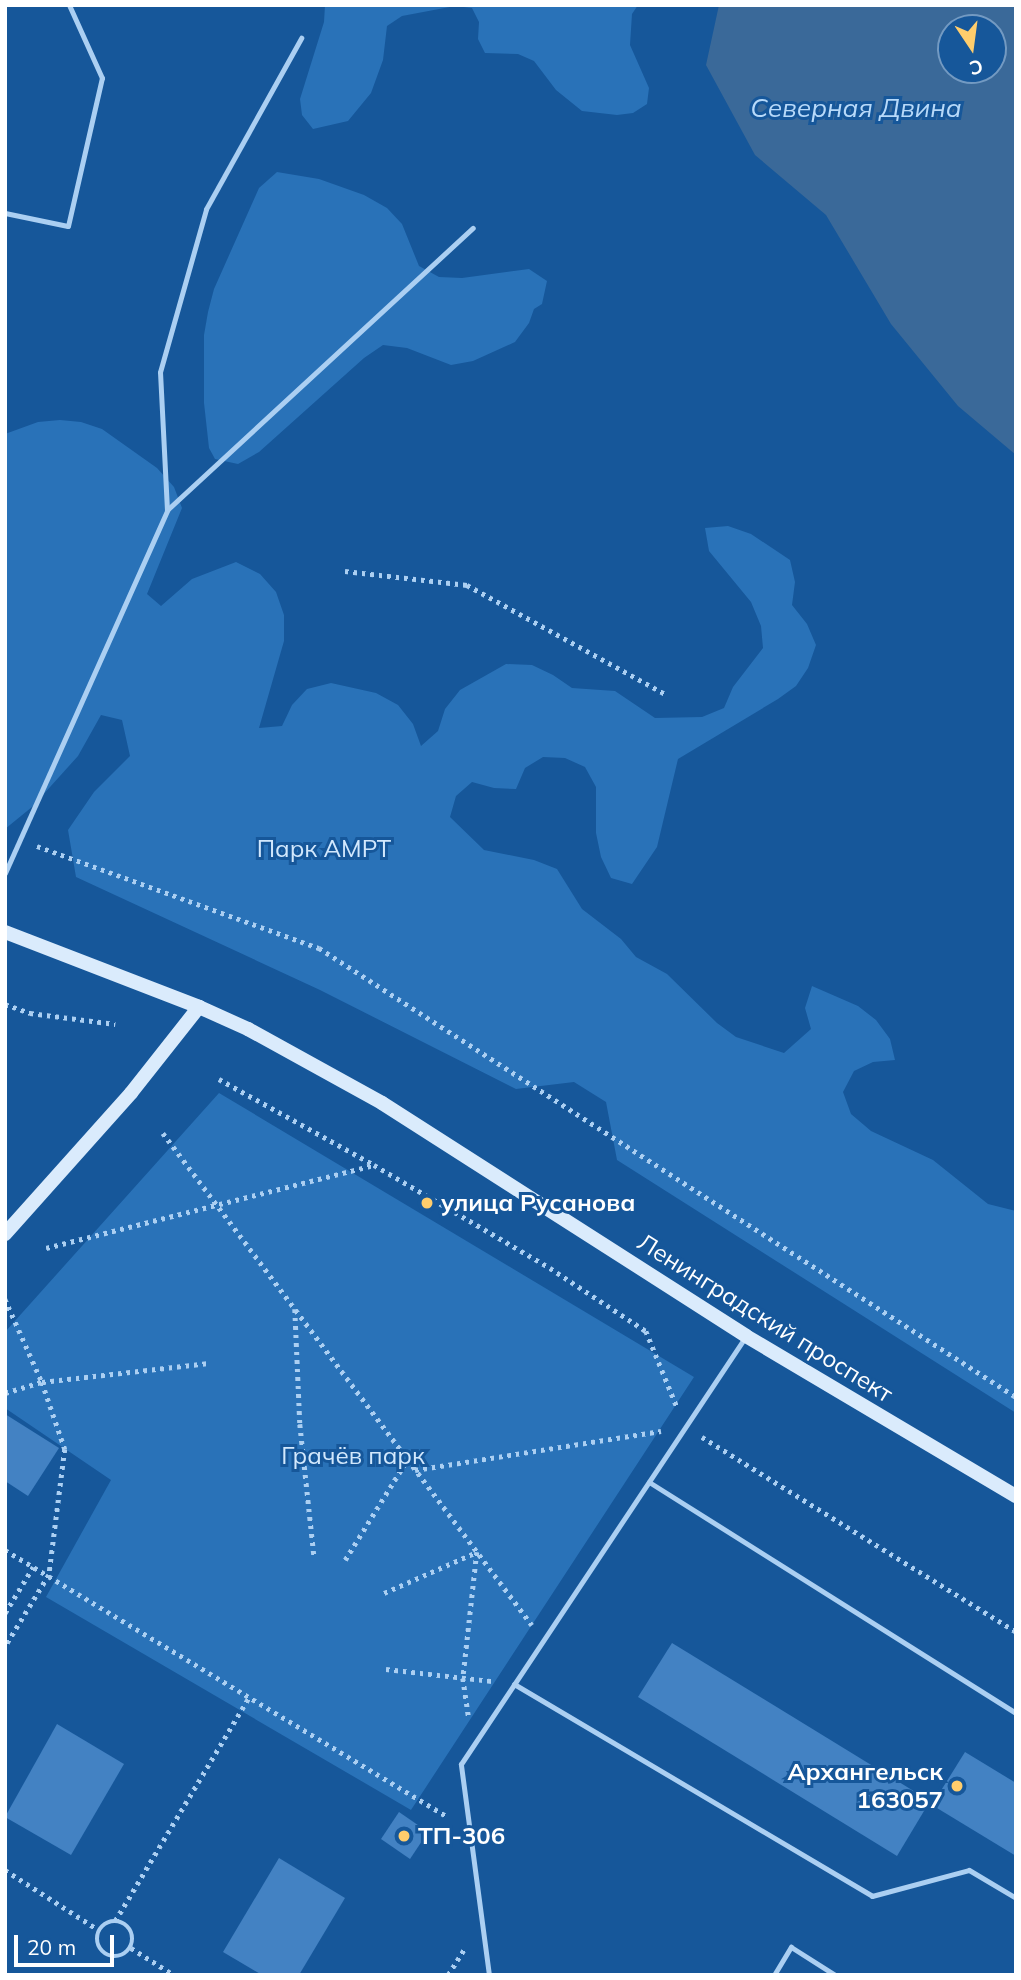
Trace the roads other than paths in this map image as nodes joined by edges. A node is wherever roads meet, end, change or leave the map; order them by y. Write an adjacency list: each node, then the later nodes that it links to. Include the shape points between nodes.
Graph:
1 (69, 5): 3 (lane, via 102,78 68,226)
2 (301, 38): 5 (lane, via 206,209 160,372)
3 (5, 213)
4 (473, 228): 5 (lane)
5 (167, 510): 6 (lane)
6 (5, 873)
7 (5, 932): 8 (main road, Ленинградский проспект)
8 (199, 1007): 9 (main road, via 131,1093); 10 (main road, Ленинградский проспект, via 383,1103)
9 (5, 1234)
10 (746, 1336): 11 (lane); 12 (main road, Ленинградский проспект)
11 (649, 1482): 13 (lane); 14 (lane)
12 (1016, 1496)
13 (514, 1684): 15 (lane, via 872,1896 969,1870); 16 (lane, via 461,1764)
14 (1016, 1713)
15 (1016, 1898)
16 (489, 1975)
17 (774, 1975): 18 (lane, via 791,1947)
18 (835, 1975)

